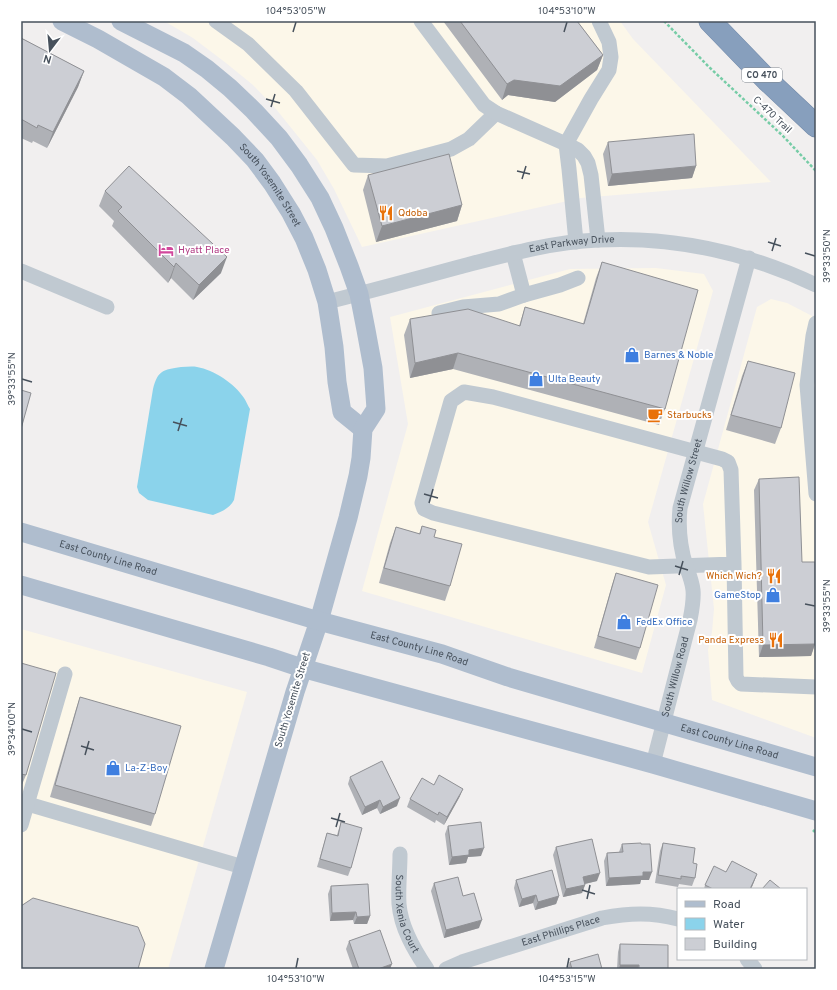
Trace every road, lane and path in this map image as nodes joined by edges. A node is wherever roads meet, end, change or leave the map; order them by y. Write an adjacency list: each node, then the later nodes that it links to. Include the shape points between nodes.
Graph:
1 (62, 21): 21 (main road, South Yosemite Street, via 164,77 189,96 255,160 291,213 304,238)
2 (121, 21): 19 (main road, South Yosemite Street, via 184,53 208,69 249,106 279,138 320,198 337,234)
3 (216, 21): 8 (street, via 248,44 296,91 354,164 387,166 451,149 469,139)
4 (421, 21): 8 (street, via 484,105)
5 (599, 21): 10 (street, via 609,42 611,56 608,70)
6 (664, 21): 11 (path, C-470 Trail)
7 (710, 21): 9 (highway, CO 470)
8 (496, 113): 10 (street)
9 (816, 126)
10 (566, 144): 12 (street, via 578,150 588,163); 13 (street)
11 (816, 171)
12 (598, 240): 13 (street, East Parkway Drive); 15 (street, East Parkway Drive, via 676,243)
13 (576, 242): 14 (street, East Parkway Drive)
14 (513, 253): 19 (street, East Parkway Drive); 20 (street)
15 (749, 258): 18 (street, East Parkway Drive); 26 (street, South Willow Street)
16 (21, 270): 22 (street)
17 (578, 278): 20 (street)
18 (816, 285)
19 (358, 294): 21 (street, East Parkway Drive); 25 (main road, South Yosemite Street, via 373,368 376,409)
20 (524, 295): 23 (street, via 499,304 463,307)
21 (327, 302): 25 (main road, South Yosemite Street, via 342,412)
22 (107, 308)
23 (439, 313)
24 (816, 323): 27 (street, via 807,385)
25 (363, 429): 32 (main road, South Yosemite Street, via 361,458 350,512)
26 (696, 452): 29 (street, via 728,462 731,470); 30 (street, South Willow Street, via 680,508 679,531); 30 (street, via 494,397 464,392 451,400 422,503 424,509 433,513 649,567)
27 (816, 494)
28 (21, 532): 32 (main road, East County Line Road)
29 (734, 564): 30 (street); 35 (street, via 738,682)
30 (686, 565): 36 (street, South Willow Road, via 693,589 693,607)
31 (21, 585): 33 (main road)
32 (319, 620): 33 (main road, South Yosemite Street); 36 (main road, East County Line Road, via 442,654 508,677)
33 (302, 668): 37 (main road); 45 (main road, South Yosemite Street)
34 (65, 674): 39 (street)
35 (816, 686)
36 (664, 722): 37 (street, South Willow Road); 38 (main road, East County Line Road)
37 (653, 764): 40 (main road)
38 (816, 767)
39 (24, 803): 41 (street); 45 (street)
40 (816, 811)
41 (21, 825)
42 (813, 830): 43 (path)
43 (816, 833)
44 (400, 854): 49 (street, South Xenia Court, via 399,905 402,921 414,950)
45 (243, 867): 48 (main road, South Yosemite Street)
46 (677, 919): 50 (street, East Phillips Place, via 644,913 602,918)
47 (748, 960): 51 (street)
48 (214, 969)
49 (427, 969)
50 (446, 969)
51 (755, 969)

